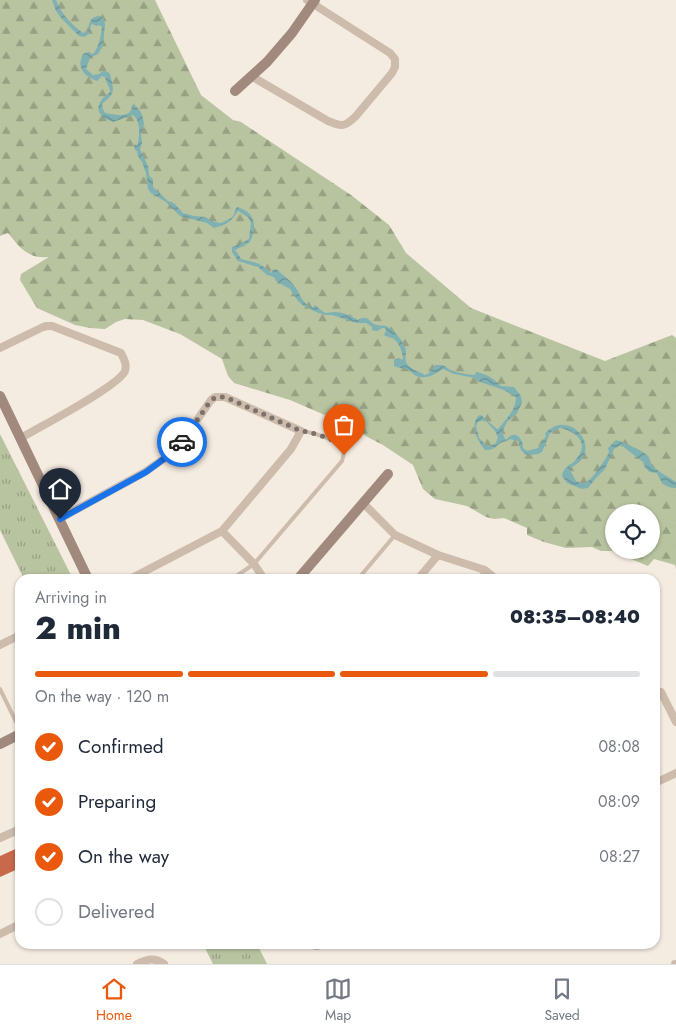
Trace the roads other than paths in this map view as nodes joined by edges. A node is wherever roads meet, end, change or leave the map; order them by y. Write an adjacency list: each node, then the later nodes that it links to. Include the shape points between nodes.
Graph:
1 (312, 1): 2 (street, via 292,33); 2 (street, via 390,54 396,60 392,73 356,116 343,126 328,121)
2 (252, 76): 3 (street)
3 (236, 91)
4 (0, 348): 7 (street, via 43,327 52,326 121,353 126,362 124,372 106,389)
5 (0, 396): 7 (street)
6 (301, 431): 10 (street, via 225,397 215,397 181,444 165,458 146,472); 11 (street, via 290,449); 14 (lane, via 326,437 341,446 344,455)
7 (20, 438): 10 (street)
8 (388, 474): 9 (street)
9 (363, 503): 12 (street); 20 (street)
10 (60, 519): 16 (street)
11 (222, 531): 14 (street); 17 (street)
12 (396, 535): 13 (street); 21 (lane)
13 (438, 555): 15 (street); 22 (street)
14 (254, 564): 18 (lane); 19 (street)
15 (485, 570): 23 (lane); 24 (street)
16 (86, 574)
17 (148, 574)
18 (239, 574)
19 (261, 574)
20 (302, 574)
21 (362, 574)
22 (422, 574)
23 (482, 574)
24 (490, 574)
25 (15, 637): 26 (street)
26 (0, 644)
27 (0, 689): 29 (lane)
28 (660, 692): 30 (street)
29 (15, 720)
30 (676, 722)
31 (15, 736): 32 (street)
32 (0, 744)
33 (676, 773): 34 (street)
34 (660, 781)
35 (15, 831): 36 (street)
36 (0, 838)
37 (15, 926): 38 (street)
38 (0, 934)
39 (137, 964): 40 (street, via 152,959)
40 (164, 964)

